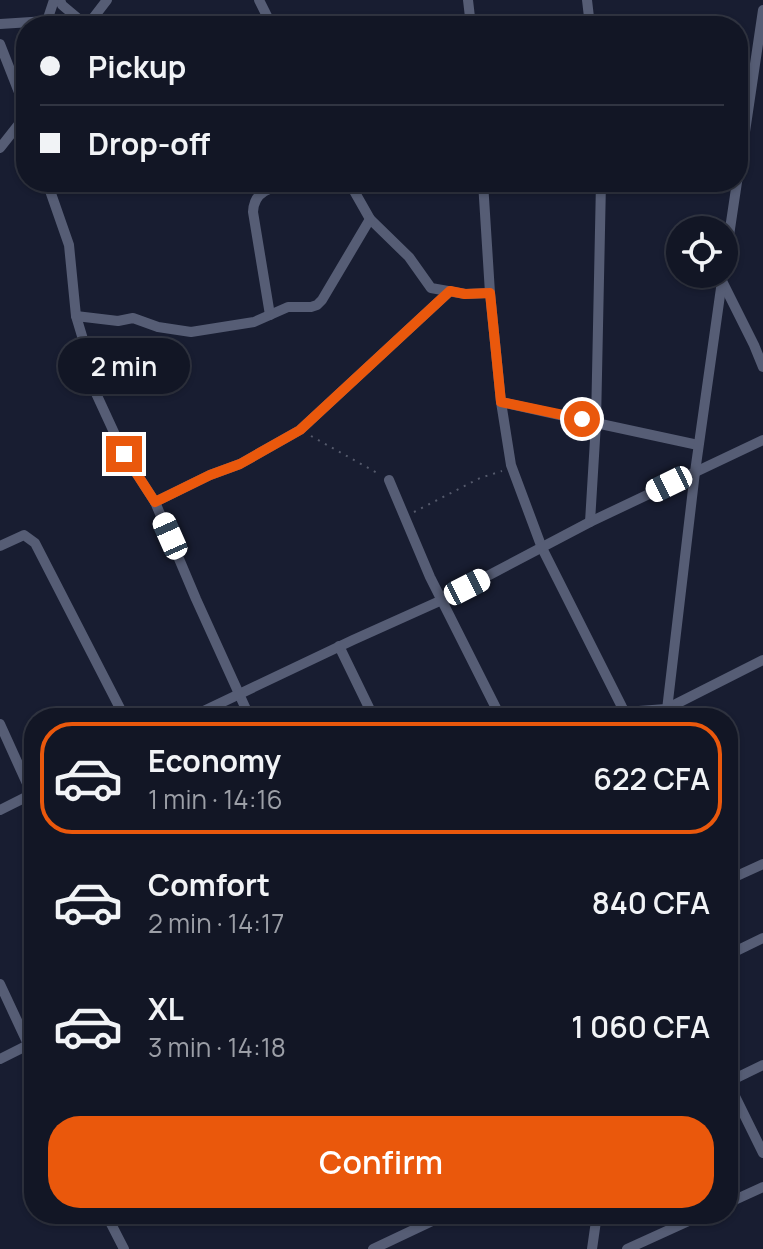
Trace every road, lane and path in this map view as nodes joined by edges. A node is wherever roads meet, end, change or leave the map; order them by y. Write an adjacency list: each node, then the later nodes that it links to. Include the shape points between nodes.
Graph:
1 (57, 0): 4 (street)
2 (107, 0): 5 (street)
3 (763, 10): 7 (street)
4 (75, 16)
5 (95, 16)
6 (0, 44): 8 (street)
7 (758, 84): 10 (street)
8 (16, 85)
9 (16, 130): 11 (street)
10 (748, 132)
11 (0, 148)
12 (50, 192): 25 (street, via 69,245)
13 (262, 192): 24 (street, via 253,201 253,212)
14 (355, 192): 19 (street)
15 (484, 192): 23 (street)
16 (601, 192): 28 (street)
17 (736, 192): 18 (street)
18 (732, 216)
19 (370, 219): 22 (street, via 409,257 431,288); 24 (street, via 317,305 288,307)
20 (721, 288): 31 (street)
21 (729, 288): 26 (street)
22 (450, 291): 23 (street); 29 (street)
23 (490, 293): 27 (street)
24 (270, 315): 25 (street, via 191,332 133,318)
25 (76, 316): 35 (street, via 105,415)
26 (763, 367)
27 (501, 402): 28 (street); 32 (street)
28 (596, 423): 31 (street); 37 (street)
29 (300, 430): 34 (path); 35 (street)
30 (763, 440): 33 (street)
31 (698, 445): 33 (street)
32 (512, 467): 36 (path); 39 (street)
33 (695, 472): 37 (street); 50 (street)
34 (389, 480): 36 (street)
35 (155, 502): 43 (street)
36 (406, 516): 40 (street)
37 (590, 522): 39 (street)
38 (0, 546): 44 (street, via 24,535 35,543)
39 (542, 548): 40 (street); 49 (street)
40 (442, 600): 41 (street); 48 (street)
41 (339, 646): 43 (street); 47 (street)
42 (763, 660): 51 (street)
43 (239, 694): 45 (street); 46 (street)
44 (120, 708)
45 (210, 708)
46 (245, 708)
47 (369, 708)
48 (496, 708)
49 (623, 708)
50 (667, 708)
51 (677, 708)
52 (0, 725): 53 (street)
53 (24, 777)
54 (24, 800): 55 (street)
55 (0, 810)
56 (763, 864): 57 (street)
57 (738, 875)
58 (763, 938): 59 (street)
59 (738, 950)
60 (0, 984): 61 (street)
61 (24, 1030)
62 (24, 1047): 63 (street)
63 (0, 1059)
64 (763, 1065): 65 (street)
65 (738, 1077)
66 (738, 1102): 67 (street)
67 (763, 1153)
68 (763, 1187): 69 (street)
69 (738, 1198)
70 (112, 1224): 75 (street)
71 (427, 1224): 74 (street)
72 (596, 1224): 76 (street)
73 (680, 1224): 77 (street)
74 (379, 1248)
75 (124, 1249)
76 (592, 1249)
77 (627, 1249)

